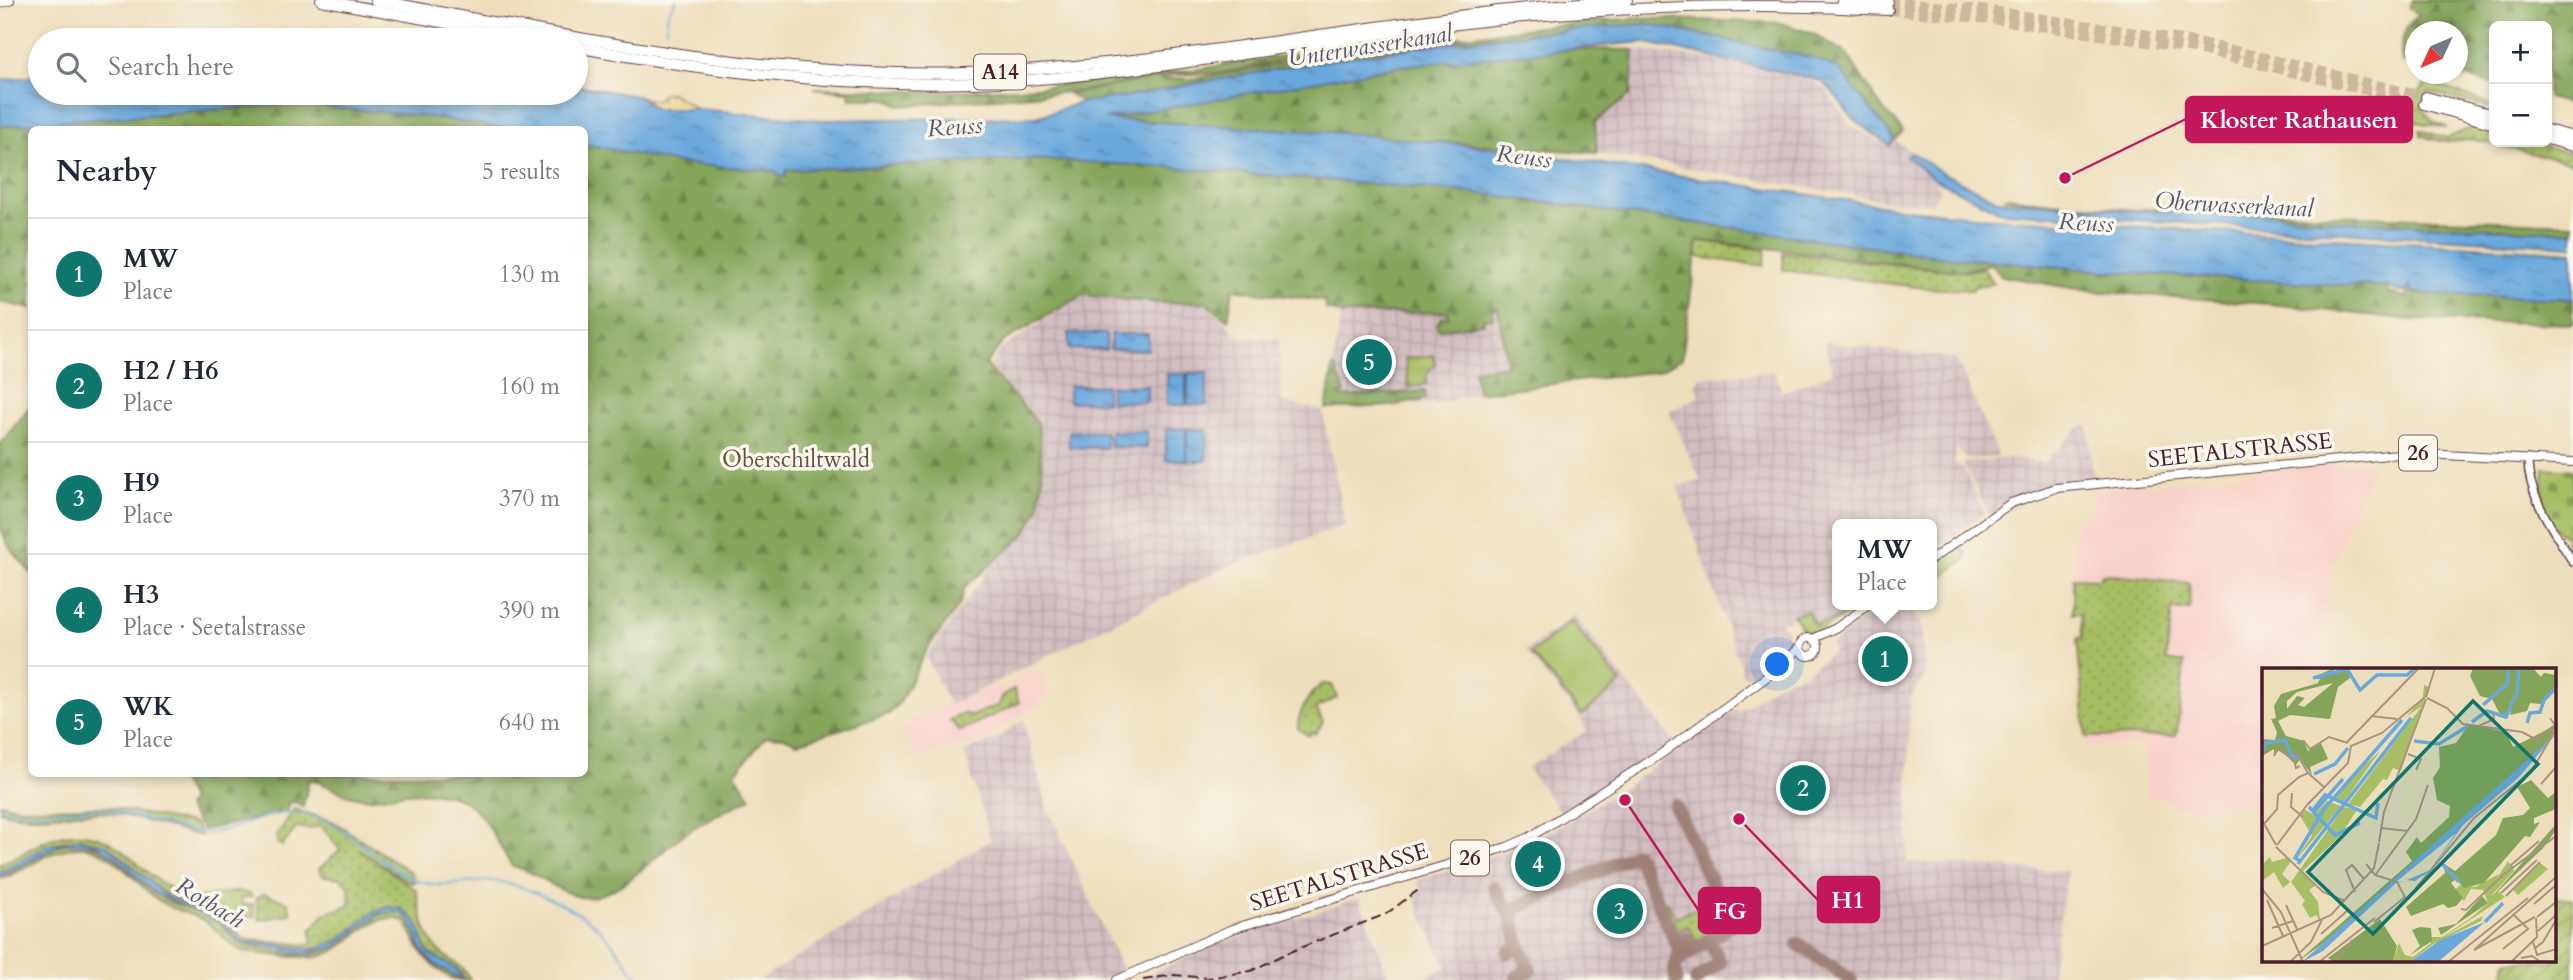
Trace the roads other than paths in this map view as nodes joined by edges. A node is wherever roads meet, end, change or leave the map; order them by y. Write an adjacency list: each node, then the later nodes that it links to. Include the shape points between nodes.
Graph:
1 (9, 0): 6 (highway)
2 (321, 0): 7 (highway)
3 (375, 0): 8 (highway, A14)
4 (1627, 0): 9 (highway, A14, via 1439,16 1081,66 935,74 718,61)
5 (1842, 0): 10 (highway, A14, via 1888,6 1703,7 1535,16 1127,70 981,82 798,79)
6 (0, 2)
7 (473, 28)
8 (532, 28)
9 (588, 38)
10 (588, 49)
11 (2489, 114): 12 (highway, via 2425,101)
12 (2489, 122)
13 (2552, 131): 14 (highway)
14 (2573, 137)
15 (2552, 140): 16 (highway)
16 (2573, 146)
17 (2528, 459): 18 (main road, SEETALSTRASSE / 26); 19 (main road, SEETALSTRASSE / 26, via 2408,453 2056,488 2011,503); 20 (street, via 2547,520)
18 (2573, 461)
19 (1937, 555)
20 (2573, 562)
21 (1862, 610): 22 (main road)
22 (1815, 643): 23 (main road, SEETALSTRASSE, via 1805,639); 24 (main road, SEETALSTRASSE, via 1815,654)
23 (1800, 647): 24 (main road); 25 (main road, SEETALSTRASSE / 26)
24 (1808, 656): 25 (main road, SEETALSTRASSE / 26)
25 (1779, 668): 26 (main road, SEETALSTRASSE / 26, via 1637,771 1521,841 1232,929)
26 (1117, 980)

